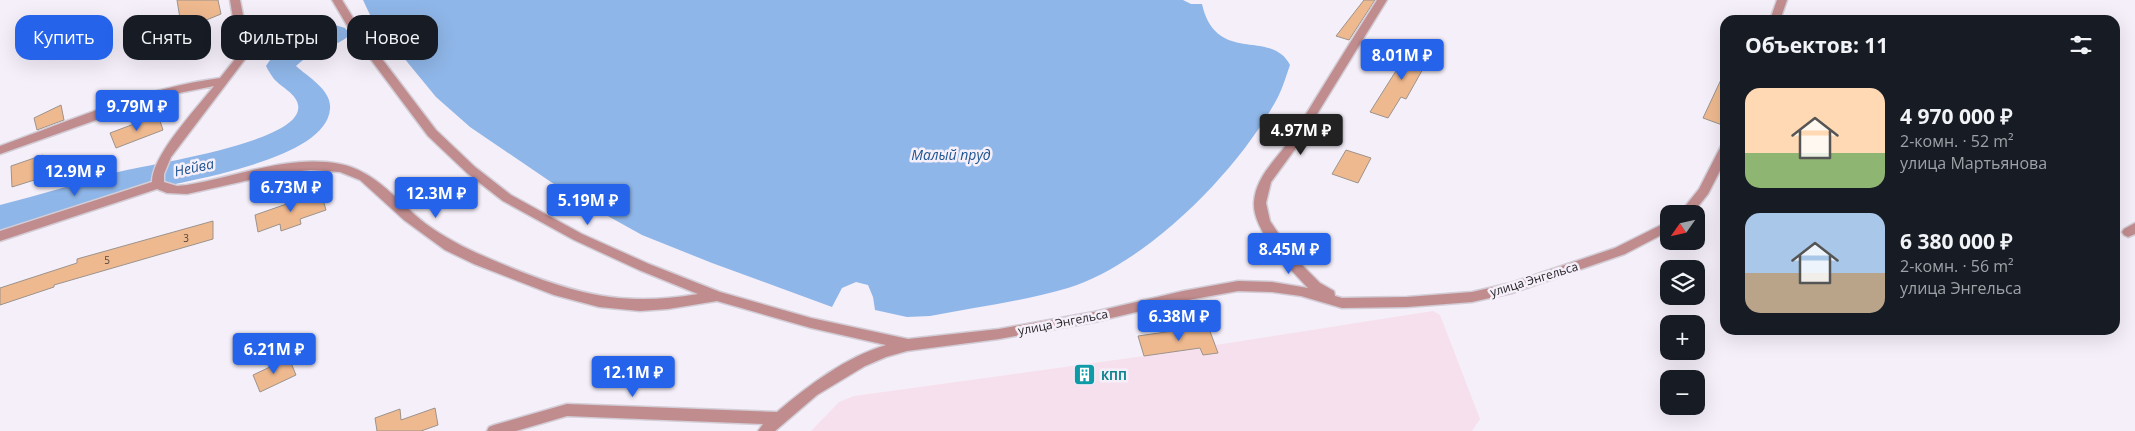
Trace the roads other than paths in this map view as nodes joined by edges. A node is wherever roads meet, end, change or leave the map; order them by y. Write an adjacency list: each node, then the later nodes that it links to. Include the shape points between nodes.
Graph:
1 (235, 0): 6 (street, via 241,58)
2 (337, 0): 13 (street, via 358,35 432,134 507,198 578,237)
3 (1382, 0): 14 (street, via 1294,142 1265,181 1260,203 1264,222 1290,262 1315,287)
4 (1782, 0): 5 (street)
5 (1777, 15)
6 (224, 81): 7 (street, via 162,93); 9 (street, via 161,164)
7 (0, 150)
8 (1720, 159): 10 (street, via 1704,191)
9 (158, 184): 12 (street); 13 (street, via 178,190 290,168 338,168 372,183 400,210 463,254 544,286 606,303 631,305 660,305)
10 (1692, 205)
11 (1660, 230): 14 (street, улица Энгельса, via 1620,251 1512,288 1472,297)
12 (0, 236)
13 (717, 296): 15 (street)
14 (1342, 303): 15 (street, улица Энгельса, via 1301,291 1238,286 1094,317)
15 (907, 345): 16 (street, улица Энгельса, via 860,362 812,391)
16 (780, 418): 17 (street, via 566,410); 18 (street, улица Энгельса)
17 (494, 431)
18 (765, 431)

